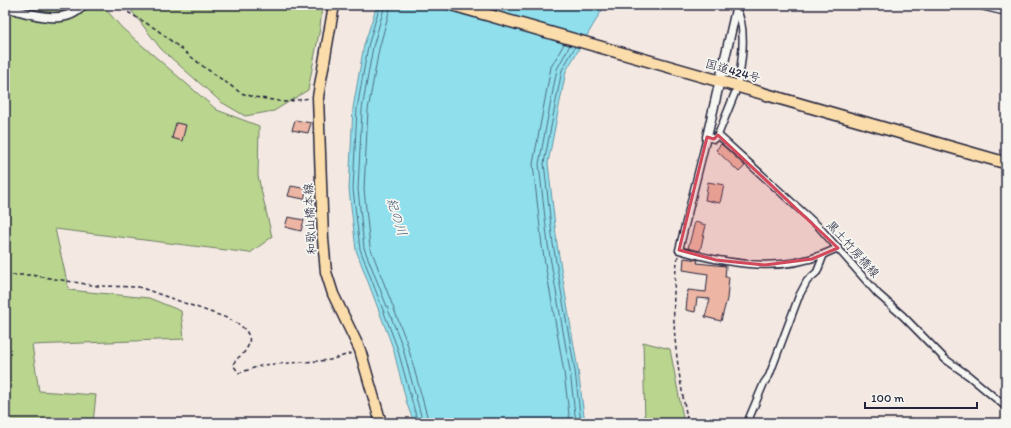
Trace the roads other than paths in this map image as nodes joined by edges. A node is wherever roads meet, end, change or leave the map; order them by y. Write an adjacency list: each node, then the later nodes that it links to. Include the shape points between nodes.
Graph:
1 (83, 5): 5 (street, via 62,17 46,18)
2 (334, 5): 17 (main road, 和歌山橋本線, via 318,97 326,272 333,294 360,350)
3 (453, 5): 9 (highway, 国道424号)
4 (977, 5): 7 (street)
5 (5, 7)
6 (737, 7): 8 (street, via 742,36); 9 (street)
7 (1006, 12)
8 (739, 79)
9 (720, 81): 12 (street); 13 (highway, 国道424号)
10 (735, 93): 11 (street)
11 (718, 135): 12 (street, via 714,139); 14 (street, 黒土竹房橋線, via 820,227)
12 (707, 137): 15 (street, via 679,250 716,260 765,265 812,259)
13 (1006, 163)
14 (838, 248): 15 (street); 16 (street, 黒土竹房橋線, via 878,294 945,359)
15 (824, 254): 18 (street, via 817,272 799,296 769,376)
16 (1006, 407)
17 (381, 423)
18 (747, 423)

